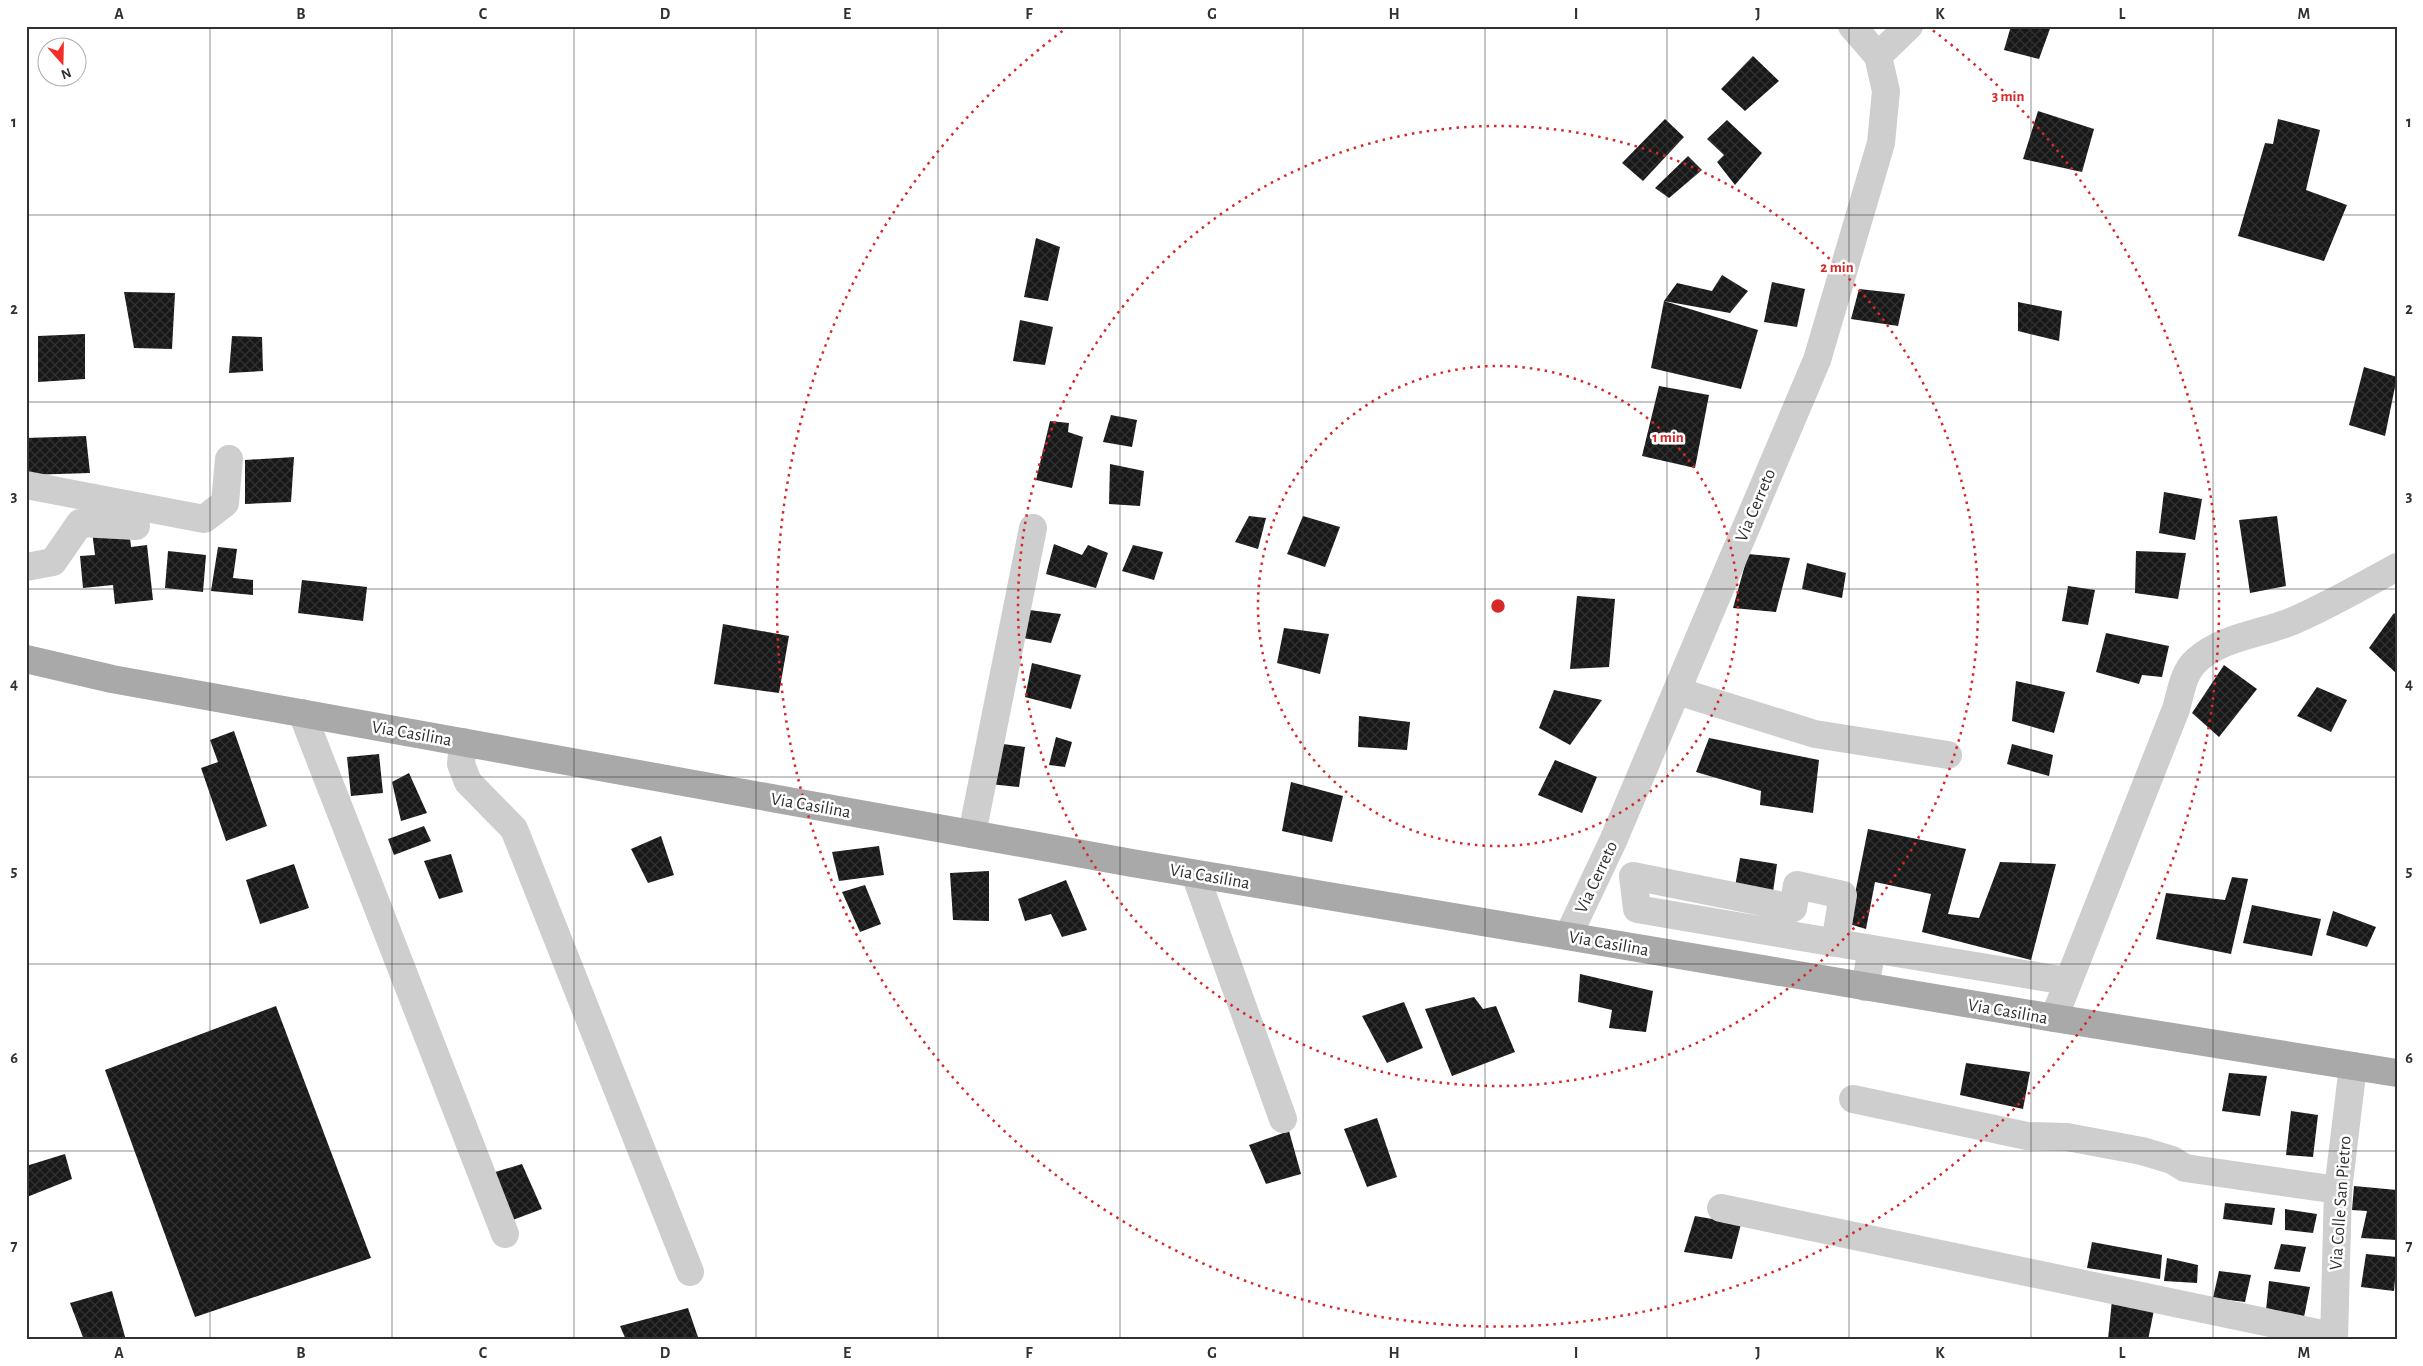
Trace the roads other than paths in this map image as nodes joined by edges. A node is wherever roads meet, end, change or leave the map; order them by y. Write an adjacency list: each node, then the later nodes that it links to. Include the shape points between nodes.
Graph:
1 (1852, 26): 3 (street, Via Cerreto)
2 (1909, 26): 3 (street)
3 (1878, 56): 11 (street, Via Cerreto, via 1886,91 1881,143 1816,360)
4 (229, 459): 5 (street, via 226,503 204,519)
5 (26, 485)
6 (136, 526): 8 (street, via 80,523 53,562)
7 (1033, 528): 15 (street)
8 (26, 567)
9 (2397, 567): 20 (street, via 2294,621 2228,642 2196,660 2187,672 2176,708)
10 (26, 659): 12 (main road, Via Casilina, via 112,679)
11 (1677, 690): 14 (street, via 1815,734); 17 (street, Via Cerreto, via 1613,841)
12 (302, 713): 13 (main road, Via Casilina); 29 (street)
13 (463, 742): 15 (main road, Via Casilina); 30 (street, via 462,764 468,782 514,829)
14 (1948, 755)
15 (972, 834): 16 (main road, Via Casilina)
16 (1195, 874): 17 (main road, Via Casilina); 26 (street)
17 (1568, 936): 21 (main road, Via Casilina)
18 (1835, 943): 18 (street, via 1636,909 1634,876 1793,908 1797,885 1843,895); 19 (street)
19 (1872, 949): 20 (street); 21 (street)
20 (2068, 981): 22 (street)
21 (1866, 987): 22 (main road, Via Casilina)
22 (2054, 1018): 23 (main road, Via Casilina)
23 (2353, 1066): 24 (main road, Via Casilina); 27 (street, Via Colle San Pietro)
24 (2397, 1073)
25 (1854, 1099): 27 (street, via 2028,1136 2066,1137 2142,1151 2186,1168)
26 (1283, 1119)
27 (2338, 1190): 31 (street, Via Colle San Pietro)
28 (1721, 1208): 31 (street)
29 (505, 1234)
30 (690, 1272)
31 (2333, 1338)

